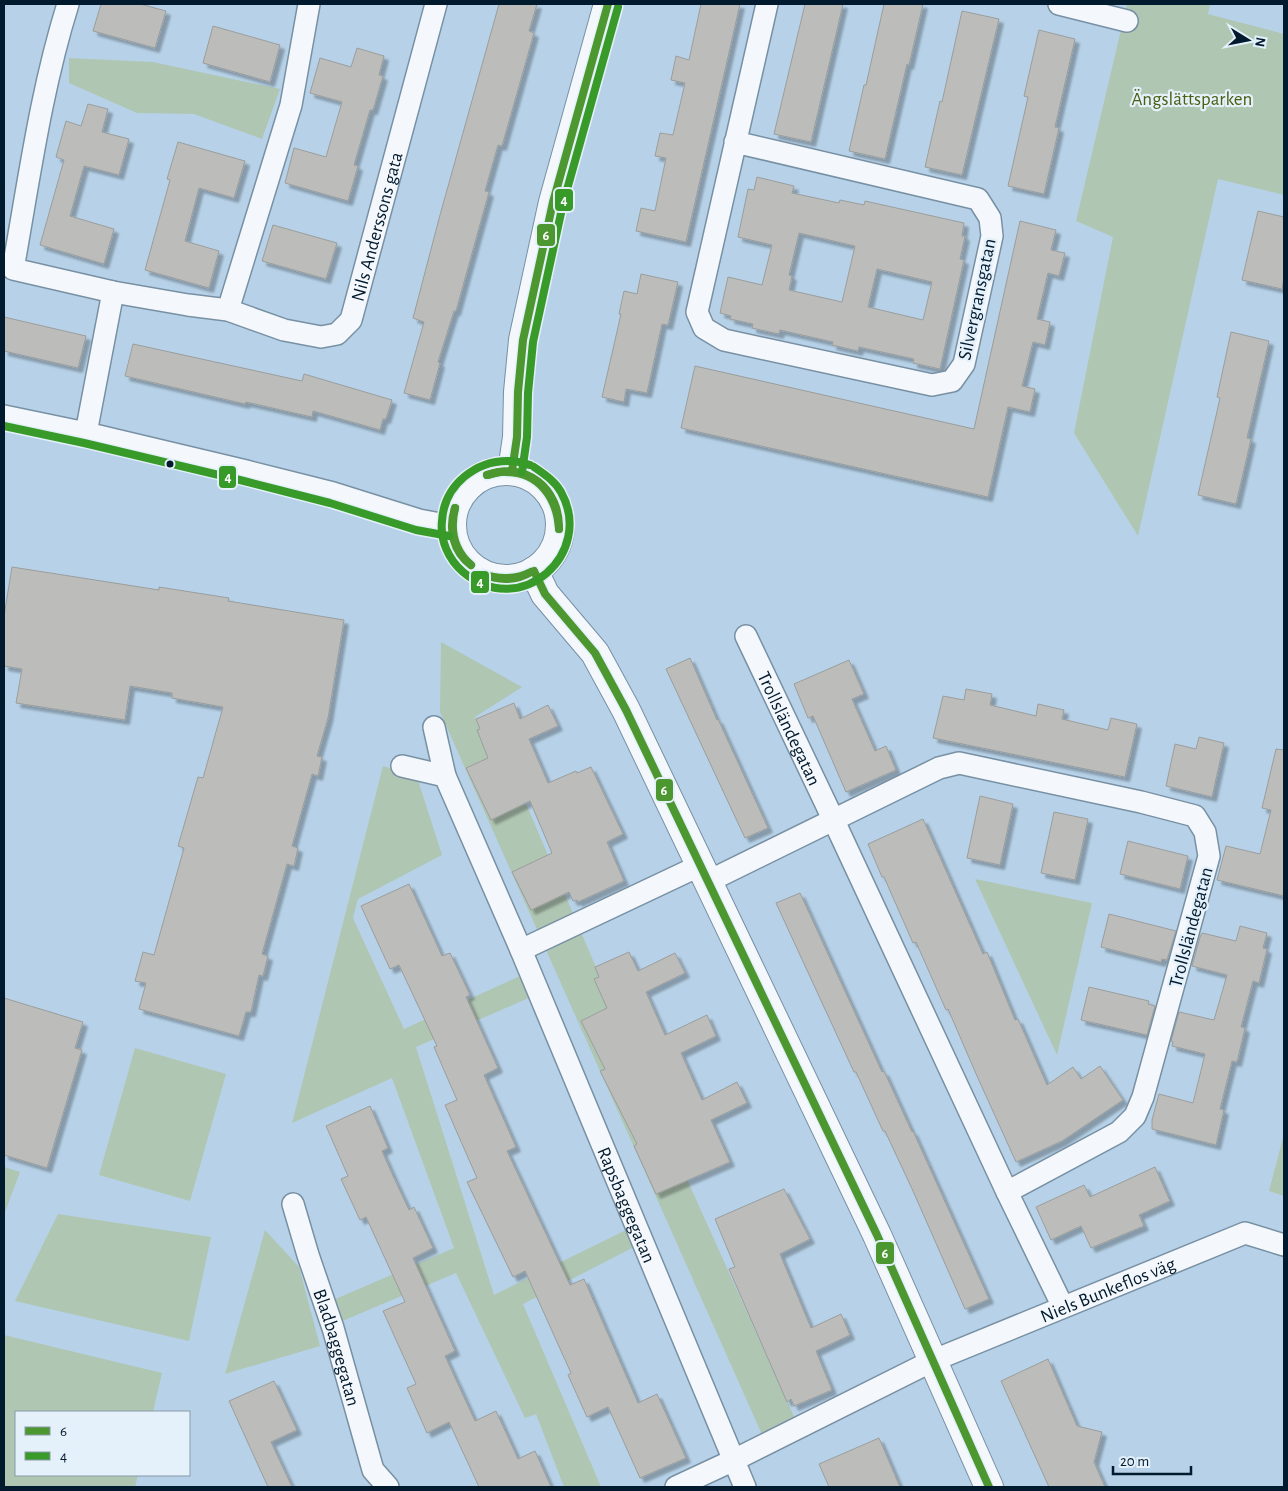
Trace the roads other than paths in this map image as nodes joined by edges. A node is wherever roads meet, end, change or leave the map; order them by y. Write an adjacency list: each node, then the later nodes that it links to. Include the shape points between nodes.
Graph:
1 (68, 4): 9 (street, Nils Anderssons gata, via 58,35)
2 (309, 4): 11 (street, via 291,105)
3 (436, 4): 11 (street, Nils Anderssons gata, via 351,320 337,334 321,337 284,330)
4 (608, 4): 14 (street, via 553,202 523,340)
5 (766, 4): 8 (street, Silvergransgatan)
6 (1059, 4): 7 (street)
7 (1127, 21)
8 (735, 142): 8 (street, Silvergransgatan, via 697,312 704,328 724,340 932,385 952,381 964,364 992,236 990,218 978,199)
9 (8, 268): 10 (street, Nils Anderssons gata)
10 (114, 292): 11 (street, Nils Anderssons gata); 13 (street)
11 (228, 310)
12 (4, 416): 13 (street)
13 (86, 433): 15 (street, via 323,490 419,520)
14 (512, 471): 15 (street, via 494,472 477,479 463,491 454,507); 16 (street, via 528,475 542,485 558,513 560,530 555,546 547,560)
15 (451, 526): 16 (street, via 455,544 465,561 479,572 497,579 516,578)
16 (534, 571): 22 (street, via 545,594 595,653)
17 (746, 636): 21 (street, Trollsländegatan)
18 (434, 727): 20 (street, Rapsbaggegatan)
19 (402, 766): 20 (street)
20 (445, 776): 23 (street, Rapsbaggegatan)
21 (834, 821): 22 (street, Trollsländegatan); 24 (street, Trollsländegatan); 24 (street, Trollsländegatan, via 940,768 959,763 1194,816 1206,832 1209,856 1135,1116 1119,1132)
22 (705, 873): 23 (street); 28 (street, via 873,1226)
23 (521, 950): 29 (street, Rapsbaggegatan)
24 (1007, 1192): 27 (street, Trollsländegatan)
25 (293, 1204): 30 (street, Bladbaggegatan, via 333,1328 373,1470)
26 (1284, 1245): 27 (street, Niels Bunkeflos väg, via 1245,1232)
27 (1063, 1307): 28 (street, Niels Bunkeflos väg)
28 (932, 1361): 29 (street); 33 (street)
29 (734, 1460): 31 (street); 32 (street, Rapsbaggegatan)
30 (388, 1487)
31 (676, 1487)
32 (745, 1487)
33 (989, 1487)

